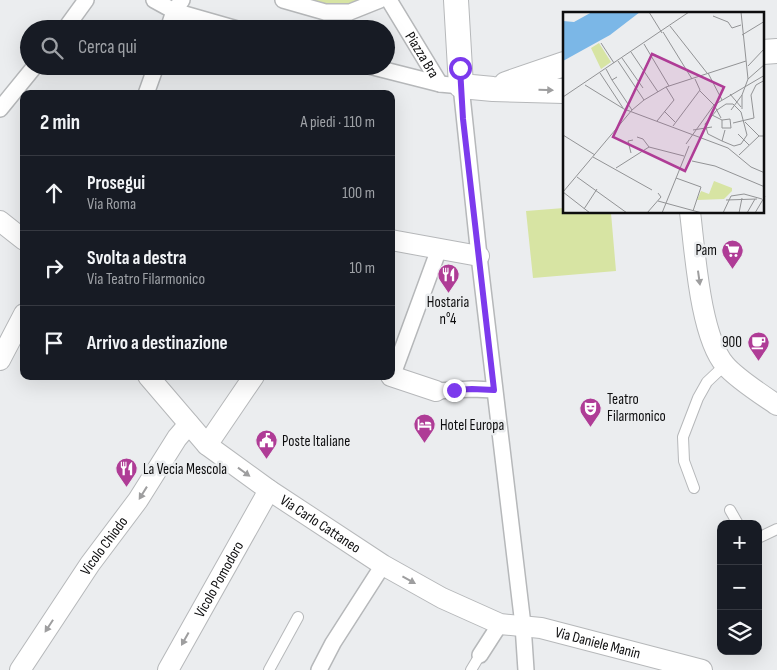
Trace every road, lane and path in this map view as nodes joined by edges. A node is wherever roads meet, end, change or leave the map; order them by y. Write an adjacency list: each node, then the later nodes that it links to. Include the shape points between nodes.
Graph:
1 (86, 0): 8 (street)
2 (154, 0): 7 (street)
3 (283, 0): 4 (street, via 325,12 350,12)
4 (380, 0)
5 (389, 0): 17 (street, Piazza Bra)
6 (456, 0): 17 (street, Piazza Bra)
7 (178, 5): 9 (street); 10 (street)
8 (72, 20)
9 (172, 20)
10 (215, 20)
11 (777, 51): 12 (street)
12 (764, 52)
13 (563, 64): 18 (street)
14 (395, 72): 17 (street, Piazza Bra)
15 (28, 75): 21 (street)
16 (153, 75): 19 (street)
17 (451, 85): 18 (street); 27 (street)
18 (493, 89): 20 (street, one-way to 20)
19 (147, 90)
20 (563, 91)
21 (0, 109)
22 (690, 214): 30 (street, one-way to 30, via 704,316 712,342)
23 (0, 220): 24 (street)
24 (20, 237)
25 (395, 241): 26 (street)
26 (440, 249): 27 (street); 31 (street)
27 (479, 256): 35 (street)
28 (20, 322): 29 (street)
29 (0, 360)
30 (725, 365): 37 (street); 40 (lane, via 707,382 684,437 684,461)
31 (395, 368)
32 (395, 377): 36 (street)
33 (156, 380): 38 (street, Via Carlo Cattaneo)
34 (251, 380): 39 (street)
35 (494, 390): 36 (street); 49 (street)
36 (436, 391)
37 (777, 405)
38 (189, 424): 39 (street, Via Carlo Cattaneo); 51 (street, Vicolo Chiodo, one-way to 51, via 176,438 138,500 90,564)
39 (207, 445): 41 (street, Via Carlo Cattaneo, one-way to 41)
40 (694, 488)
41 (269, 490): 46 (street, Via Carlo Cattaneo); 52 (street, Vicolo Pomodoro, one-way to 52)
42 (730, 510): 43 (lane)
43 (736, 520)
44 (777, 529): 45 (lane)
45 (762, 536)
46 (383, 565): 48 (street, Via Carlo Cattaneo, one-way to 48, via 442,598); 54 (street)
47 (298, 617): 53 (lane)
48 (500, 624): 49 (street, Via Carlo Cattaneo); 50 (street)
49 (523, 625): 56 (street); 57 (street, Via Daniele Manin)
50 (480, 655): 55 (lane)
51 (20, 670)
52 (168, 670)
53 (269, 670)
54 (319, 670)
55 (471, 670)
56 (526, 670)
57 (702, 670)

